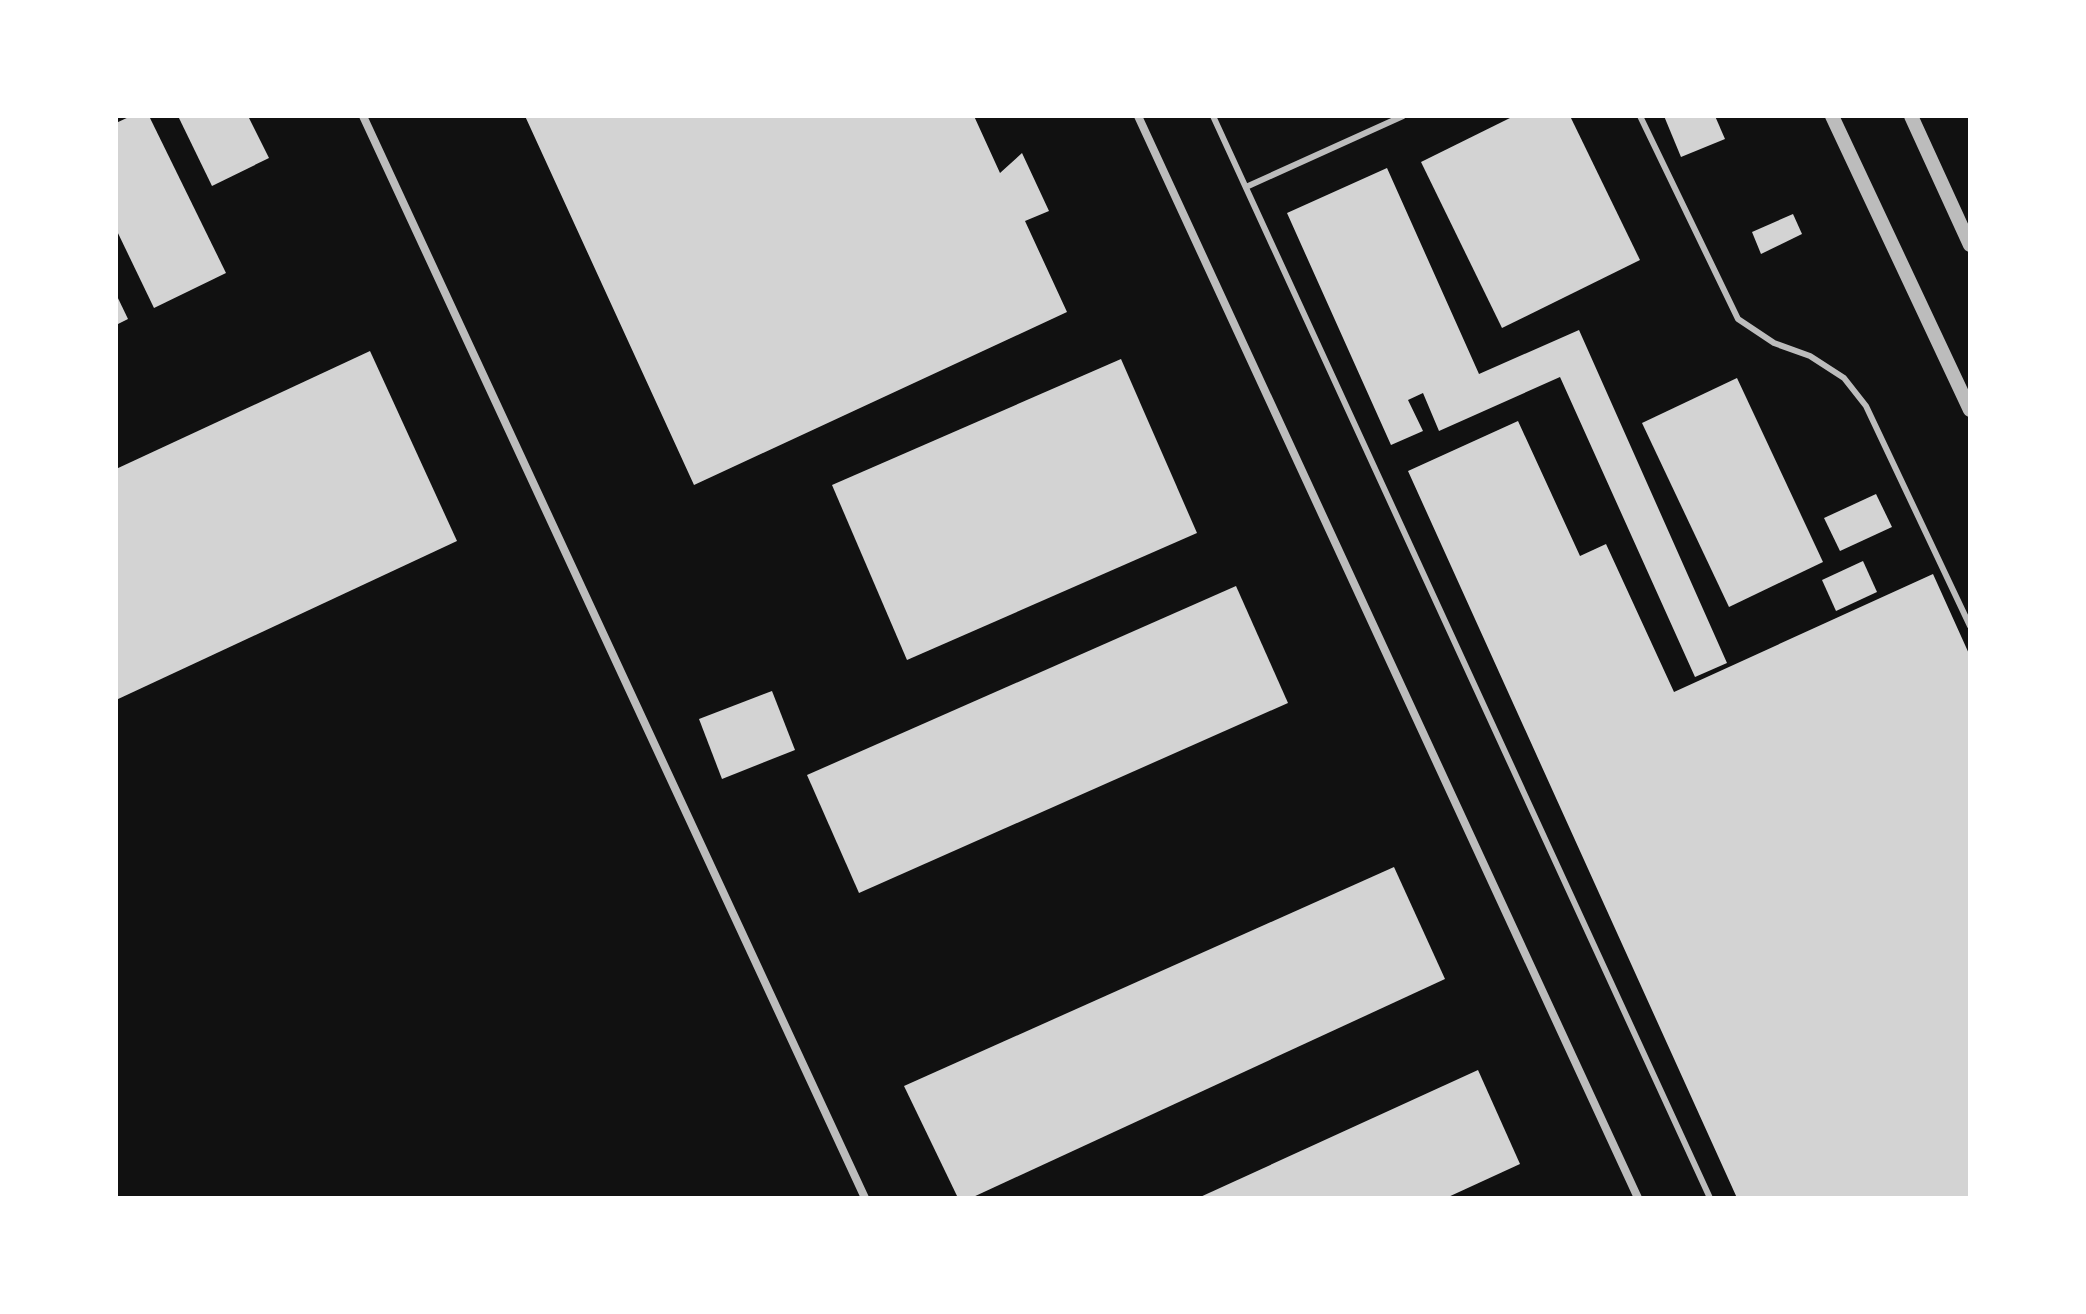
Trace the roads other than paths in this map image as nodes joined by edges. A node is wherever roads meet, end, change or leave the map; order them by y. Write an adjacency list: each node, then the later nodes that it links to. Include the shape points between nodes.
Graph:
1 (363, 116): 12 (street)
2 (1138, 116): 13 (street)
3 (1213, 116): 8 (lane)
4 (1403, 116): 8 (lane)
5 (1640, 116): 11 (lane, via 1738,319 1844,378 1866,406)
6 (1832, 116): 10 (street)
7 (1911, 116): 9 (street)
8 (1246, 187): 14 (lane)
9 (1970, 245)
10 (1970, 410)
11 (1970, 626)
12 (865, 1198)
13 (1638, 1198)
14 (1710, 1198)

